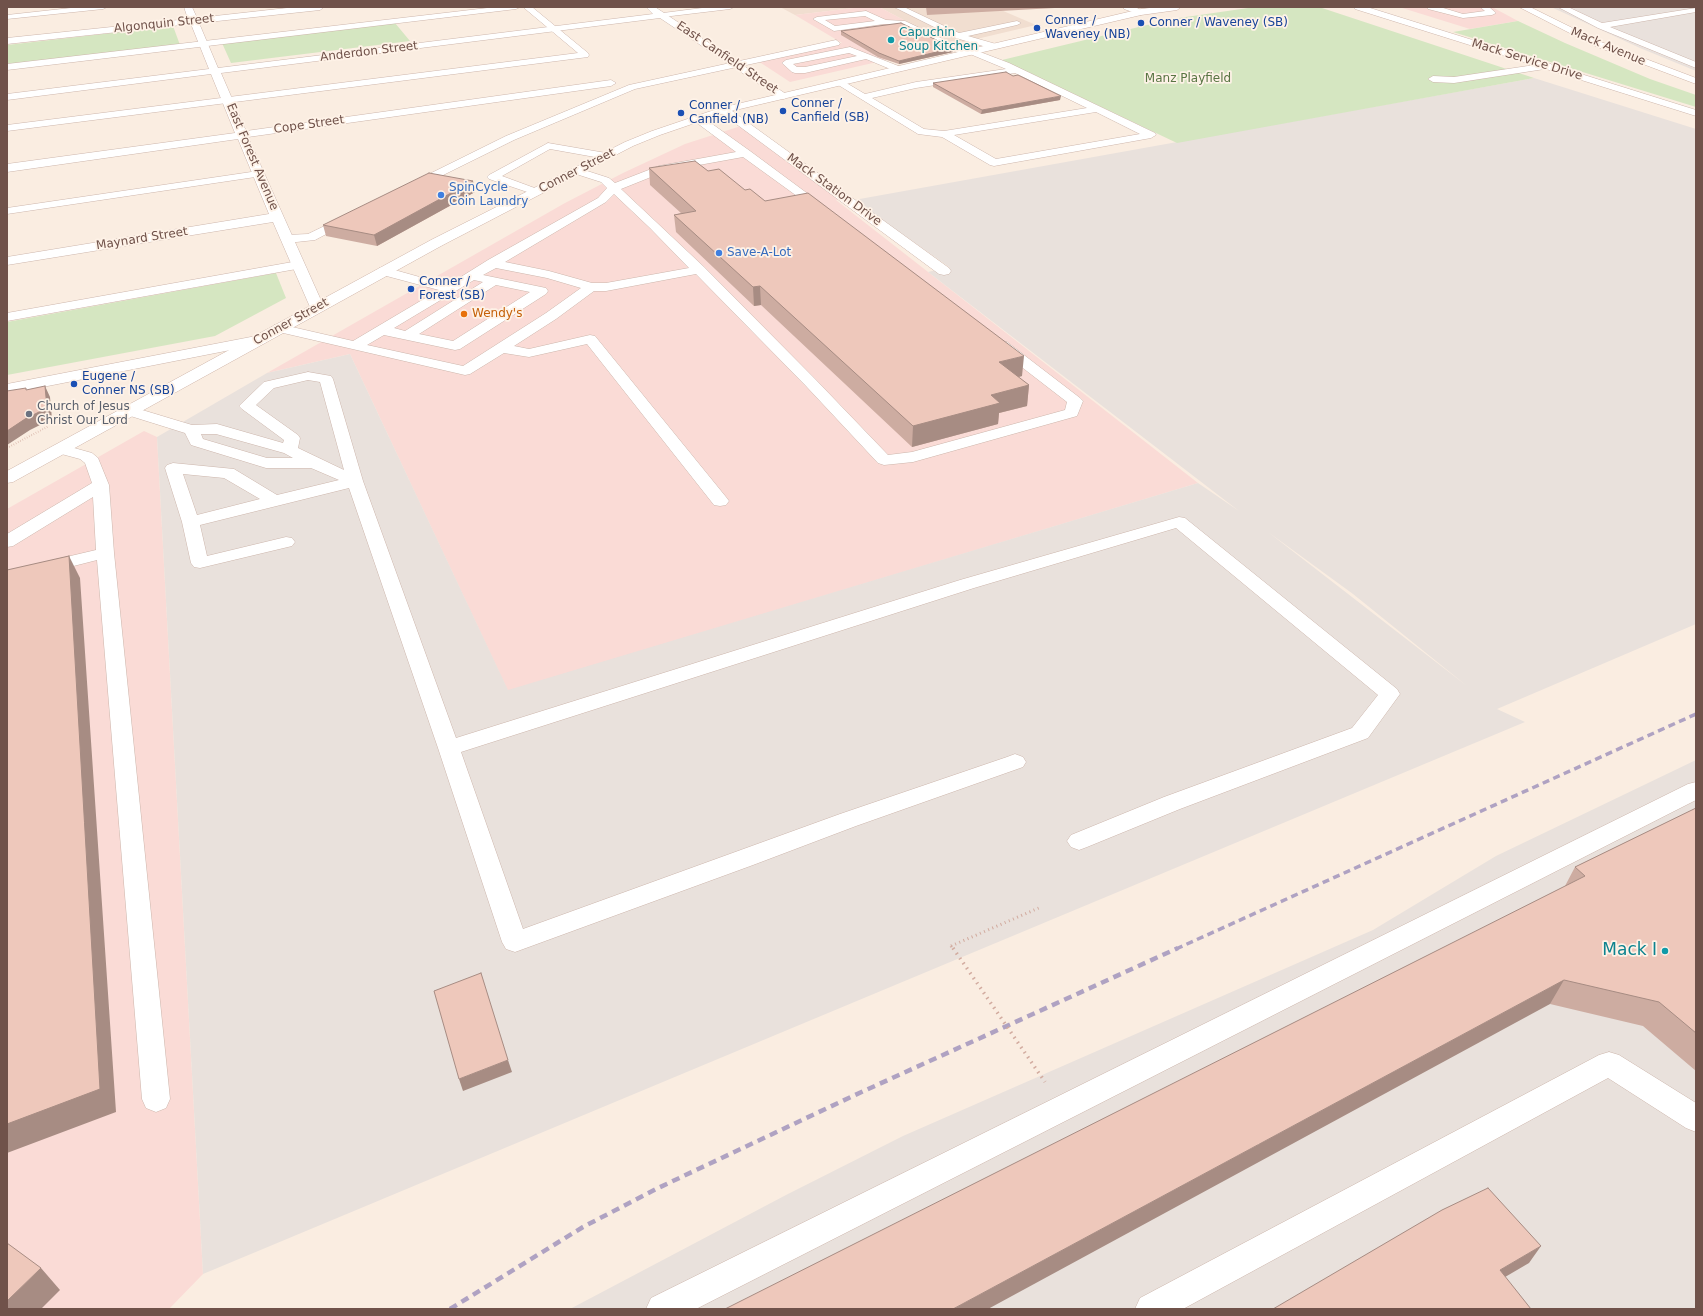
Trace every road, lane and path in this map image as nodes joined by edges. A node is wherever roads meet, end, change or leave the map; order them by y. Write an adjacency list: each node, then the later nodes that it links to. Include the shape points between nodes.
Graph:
1 (103, 7): 22 (lane)
2 (188, 7): 23 (street, East Forest Avenue)
3 (320, 7): 23 (street, Algonquin Street)
4 (516, 7): 32 (lane)
5 (527, 7): 28 (lane)
6 (650, 7): 21 (street, East Canfield Street)
7 (730, 7): 21 (lane, Anderdon Street)
8 (898, 7): 25 (lane)
9 (1127, 7): 19 (street)
10 (1177, 7): 19 (street, Conner Street)
11 (1358, 7): 40 (street, Mack Service Drive)
12 (1430, 7): 15 (lane, via 1463,16 1492,13)
13 (1452, 7): 14 (lane)
14 (1470, 7)
15 (1484, 7)
16 (1523, 7): 46 (street, Mack Avenue, via 1598,44)
17 (1562, 7): 27 (lane)
18 (1696, 10): 27 (lane)
19 (1141, 12): 34 (street, Conner Street)
20 (931, 13): 25 (lane, via 934,18)
21 (663, 15): 28 (street, Anderdon Street); 38 (street, East Canfield Street)
22 (7, 17)
23 (194, 21): 31 (street, Algonquin Street); 32 (street, East Forest Avenue)
24 (884, 22): 29 (lane); 29 (lane, via 866,13 817,20); 36 (lane, via 902,23)
25 (928, 22): 30 (lane)
26 (1017, 23): 30 (lane)
27 (1601, 26): 39 (lane)
28 (553, 29): 44 (street, Anderdon Street); 52 (lane, via 585,54)
29 (834, 29): 35 (lane, via 837,37 850,45)
30 (959, 36): 34 (lane)
31 (7, 41)
32 (204, 43): 41 (lane); 44 (street, East Forest Avenue)
33 (836, 43): 38 (lane)
34 (995, 46): 36 (street, Conner Street)
35 (850, 50): 37 (lane); 37 (lane, via 786,64 795,70 805,70)
36 (969, 52): 42 (street, Conner Street); 43 (lane)
37 (864, 57): 42 (lane)
38 (737, 65): 49 (street, East Canfield Street); 66 (lane, via 632,87 510,138)
39 (1696, 65)
40 (1548, 66): 45 (lane, via 1454,80); 55 (street, Mack Service Drive)
41 (7, 67)
42 (898, 69): 48 (street, Conner Street)
43 (1015, 70): 51 (lane, via 916,85); 53 (lane)
44 (216, 71): 50 (street, Anderdon Street); 52 (street, East Forest Avenue)
45 (1433, 79)
46 (1696, 81)
47 (612, 83): 59 (street, Cope Street)
48 (840, 83): 49 (street, Conner Street); 51 (lane)
49 (784, 96): 54 (street, Conner Street)
50 (7, 97)
51 (864, 97): 58 (lane, via 922,132)
52 (228, 100): 57 (lane); 59 (street, East Forest Avenue)
53 (1096, 109): 58 (lane); 58 (lane, via 1150,135 994,163)
54 (724, 110): 56 (street, Conner Street); 77 (street, Mack Station Drive)
55 (1696, 113)
56 (697, 118): 60 (lane); 61 (street, Conner Street, via 628,144)
57 (7, 128)
58 (944, 134)
59 (243, 135): 62 (street, Cope Street); 64 (street, East Forest Avenue)
60 (746, 153): 65 (lane, via 663,168); 71 (lane)
61 (606, 156): 63 (street, Conner Street); 67 (lane, via 548,146 494,177)
62 (7, 168)
63 (577, 171): 65 (lane, via 605,180); 67 (street, Conner Street)
64 (258, 174): 68 (lane); 70 (street, East Forest Avenue)
65 (613, 188): 74 (lane, via 602,200); 76 (lane)
66 (404, 191)
67 (536, 192): 78 (street, Conner Street)
68 (7, 211)
69 (361, 212): 72 (lane, via 312,237)
70 (277, 217): 72 (street, East Forest Avenue); 73 (street, Maynard Street)
71 (834, 217)
72 (287, 240): 75 (street, East Forest Avenue)
73 (7, 261)
74 (492, 263): 79 (lane); 81 (lane)
75 (298, 266): 83 (street, East Forest Avenue); 84 (lane)
76 (699, 270): 81 (lane, via 606,287); 88 (lane, via 812,382 884,460 913,457 1072,413 1074,401)
77 (944, 270)
78 (384, 271): 82 (lane); 83 (street, Conner Street)
79 (470, 276): 80 (lane); 82 (lane)
80 (494, 281): 87 (lane); 87 (lane, via 541,291 455,346)
81 (591, 287): 91 (lane)
82 (450, 289): 86 (lane)
83 (317, 308): 85 (street, Conner Street)
84 (7, 317)
85 (279, 328): 89 (street, Conner Street); 90 (lane)
86 (382, 330): 87 (lane); 90 (lane)
87 (406, 336)
88 (994, 338)
89 (256, 341): 92 (street); 93 (street, Conner Street)
90 (355, 346): 91 (lane, via 466,371)
91 (502, 348): 102 (lane, via 529,353 590,339)
92 (7, 389)
93 (128, 411): 94 (lane); 95 (street, Conner Street)
94 (191, 430): 96 (lane, via 217,430); 97 (lane, via 197,442 266,463)
95 (60, 449): 98 (street, Conner Street); 100 (lane, via 86,456 92,461)
96 (290, 450): 97 (lane); 99 (lane, via 292,438 247,406 269,385 308,376 326,379)
97 (314, 463): 99 (lane)
98 (7, 478)
99 (355, 481): 101 (lane); 108 (lane)
100 (101, 485): 104 (lane); 106 (lane)
101 (276, 501): 103 (lane); 103 (lane, via 228,473 173,468)
102 (720, 501)
103 (191, 522): 105 (lane, via 200,563)
104 (7, 542)
105 (286, 542)
106 (106, 553): 107 (lane); 114 (lane)
107 (7, 577)
108 (449, 748): 109 (lane, via 515,942); 111 (lane, via 967,584 1180,522 1390,694 1360,733 1172,803)
109 (1015, 762)
110 (1696, 790): 116 (lane)
111 (1079, 841)
112 (1040, 907): 113 (path, bridge, via 951,946)
113 (1045, 1082)
114 (156, 1099)
115 (1696, 1119): 117 (lane, via 1609,1064)
116 (662, 1309)
117 (1151, 1309)

